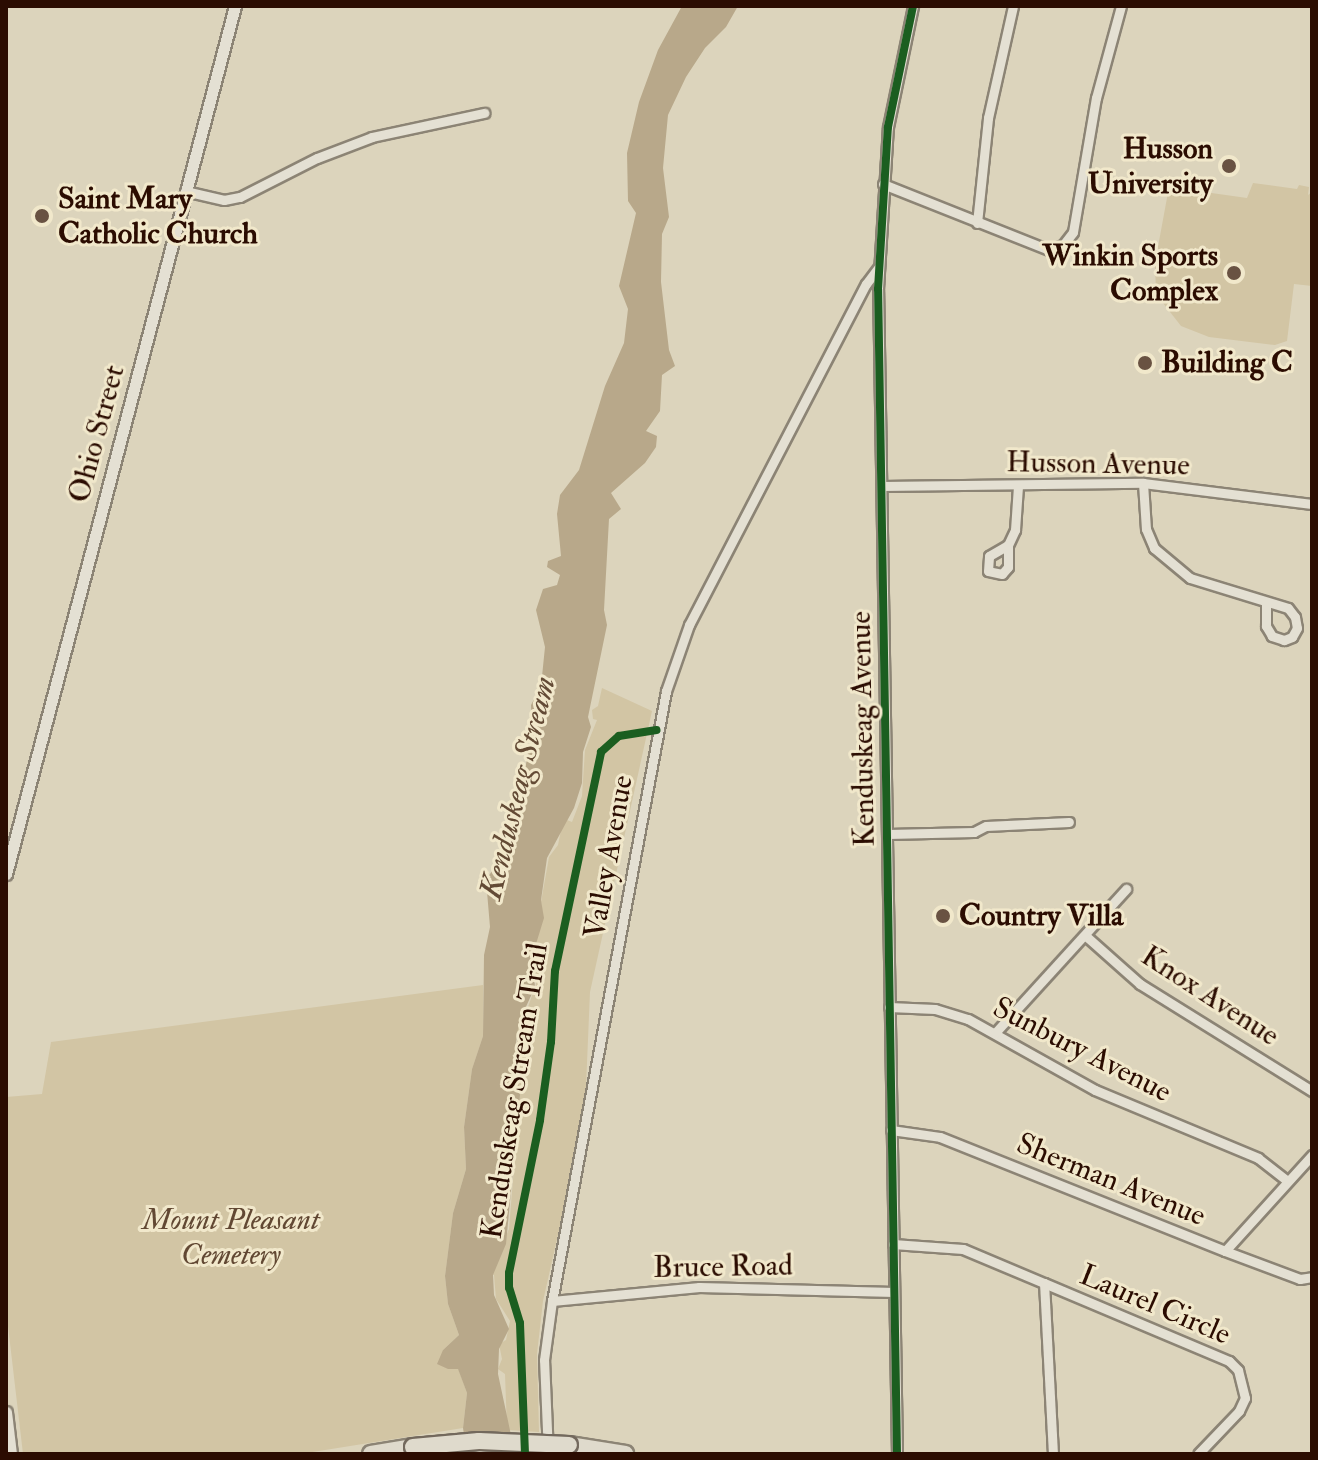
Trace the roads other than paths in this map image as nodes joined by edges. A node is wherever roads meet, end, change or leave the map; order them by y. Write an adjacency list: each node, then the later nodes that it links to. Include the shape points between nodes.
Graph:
1 (235, 6): 7 (street, Ohio Street)
2 (913, 6): 6 (street, Kenduskeag Avenue, via 893,98)
3 (1013, 6): 8 (street, via 988,118)
4 (1121, 6): 8 (street, via 1096,98 1073,232 1063,245 1049,250)
5 (484, 113): 7 (street, via 372,137 240,197 224,200)
6 (883, 184): 8 (street); 9 (street, Kenduskeag Avenue)
7 (185, 191): 18 (street, Ohio Street)
8 (977, 223)
9 (878, 268): 11 (street, Kenduskeag Avenue); 32 (street, Valley Avenue, via 697,610 674,665 657,730)
10 (1143, 483): 12 (street, Husson Avenue); 13 (street, Husson Avenue); 15 (street, via 1146,529 1161,555 1190,578)
11 (882, 486): 12 (street, Husson Avenue); 17 (street, Kenduskeag Avenue)
12 (1018, 486): 14 (street, via 1015,530)
13 (1312, 504)
14 (1008, 545)
15 (1266, 603)
16 (1069, 822): 17 (street)
17 (888, 834): 21 (street, Kenduskeag Avenue)
18 (6, 874)
19 (1126, 889): 20 (street)
20 (1086, 936): 22 (street); 23 (street, Knox Avenue, via 1140,984)
21 (889, 1007): 22 (street, Sunbury Avenue, via 952,1013); 24 (street, Kenduskeag Avenue)
22 (995, 1033): 26 (street, Sunbury Avenue, via 1095,1090 1258,1158)
23 (1312, 1091)
24 (891, 1130): 27 (street, Kenduskeag Avenue); 28 (street, Sherman Avenue, via 940,1137)
25 (1312, 1155): 26 (street)
26 (1287, 1181): 28 (street)
27 (893, 1244): 30 (street, Laurel Circle, via 963,1249); 31 (street, Kenduskeag Avenue)
28 (1225, 1251): 29 (street, Sherman Avenue, via 1300,1279)
29 (1312, 1277)
30 (1044, 1283): 41 (street, Laurel Circle); 42 (street, Laurel Circle, via 1229,1361 1238,1370 1245,1398 1239,1411)
31 (894, 1292): 32 (street, Bruce Road, via 699,1287); 40 (street, Kenduskeag Avenue)
32 (552, 1301): 38 (street, Valley Avenue, via 544,1360)
33 (6, 1412): 34 (street)
34 (11, 1454)
35 (371, 1454): 39 (highway, bridge, via 479,1441)
36 (448, 1454): 37 (highway)
37 (538, 1454)
38 (548, 1454)
39 (625, 1454)
40 (897, 1454)
41 (1053, 1454)
42 (1198, 1454)

